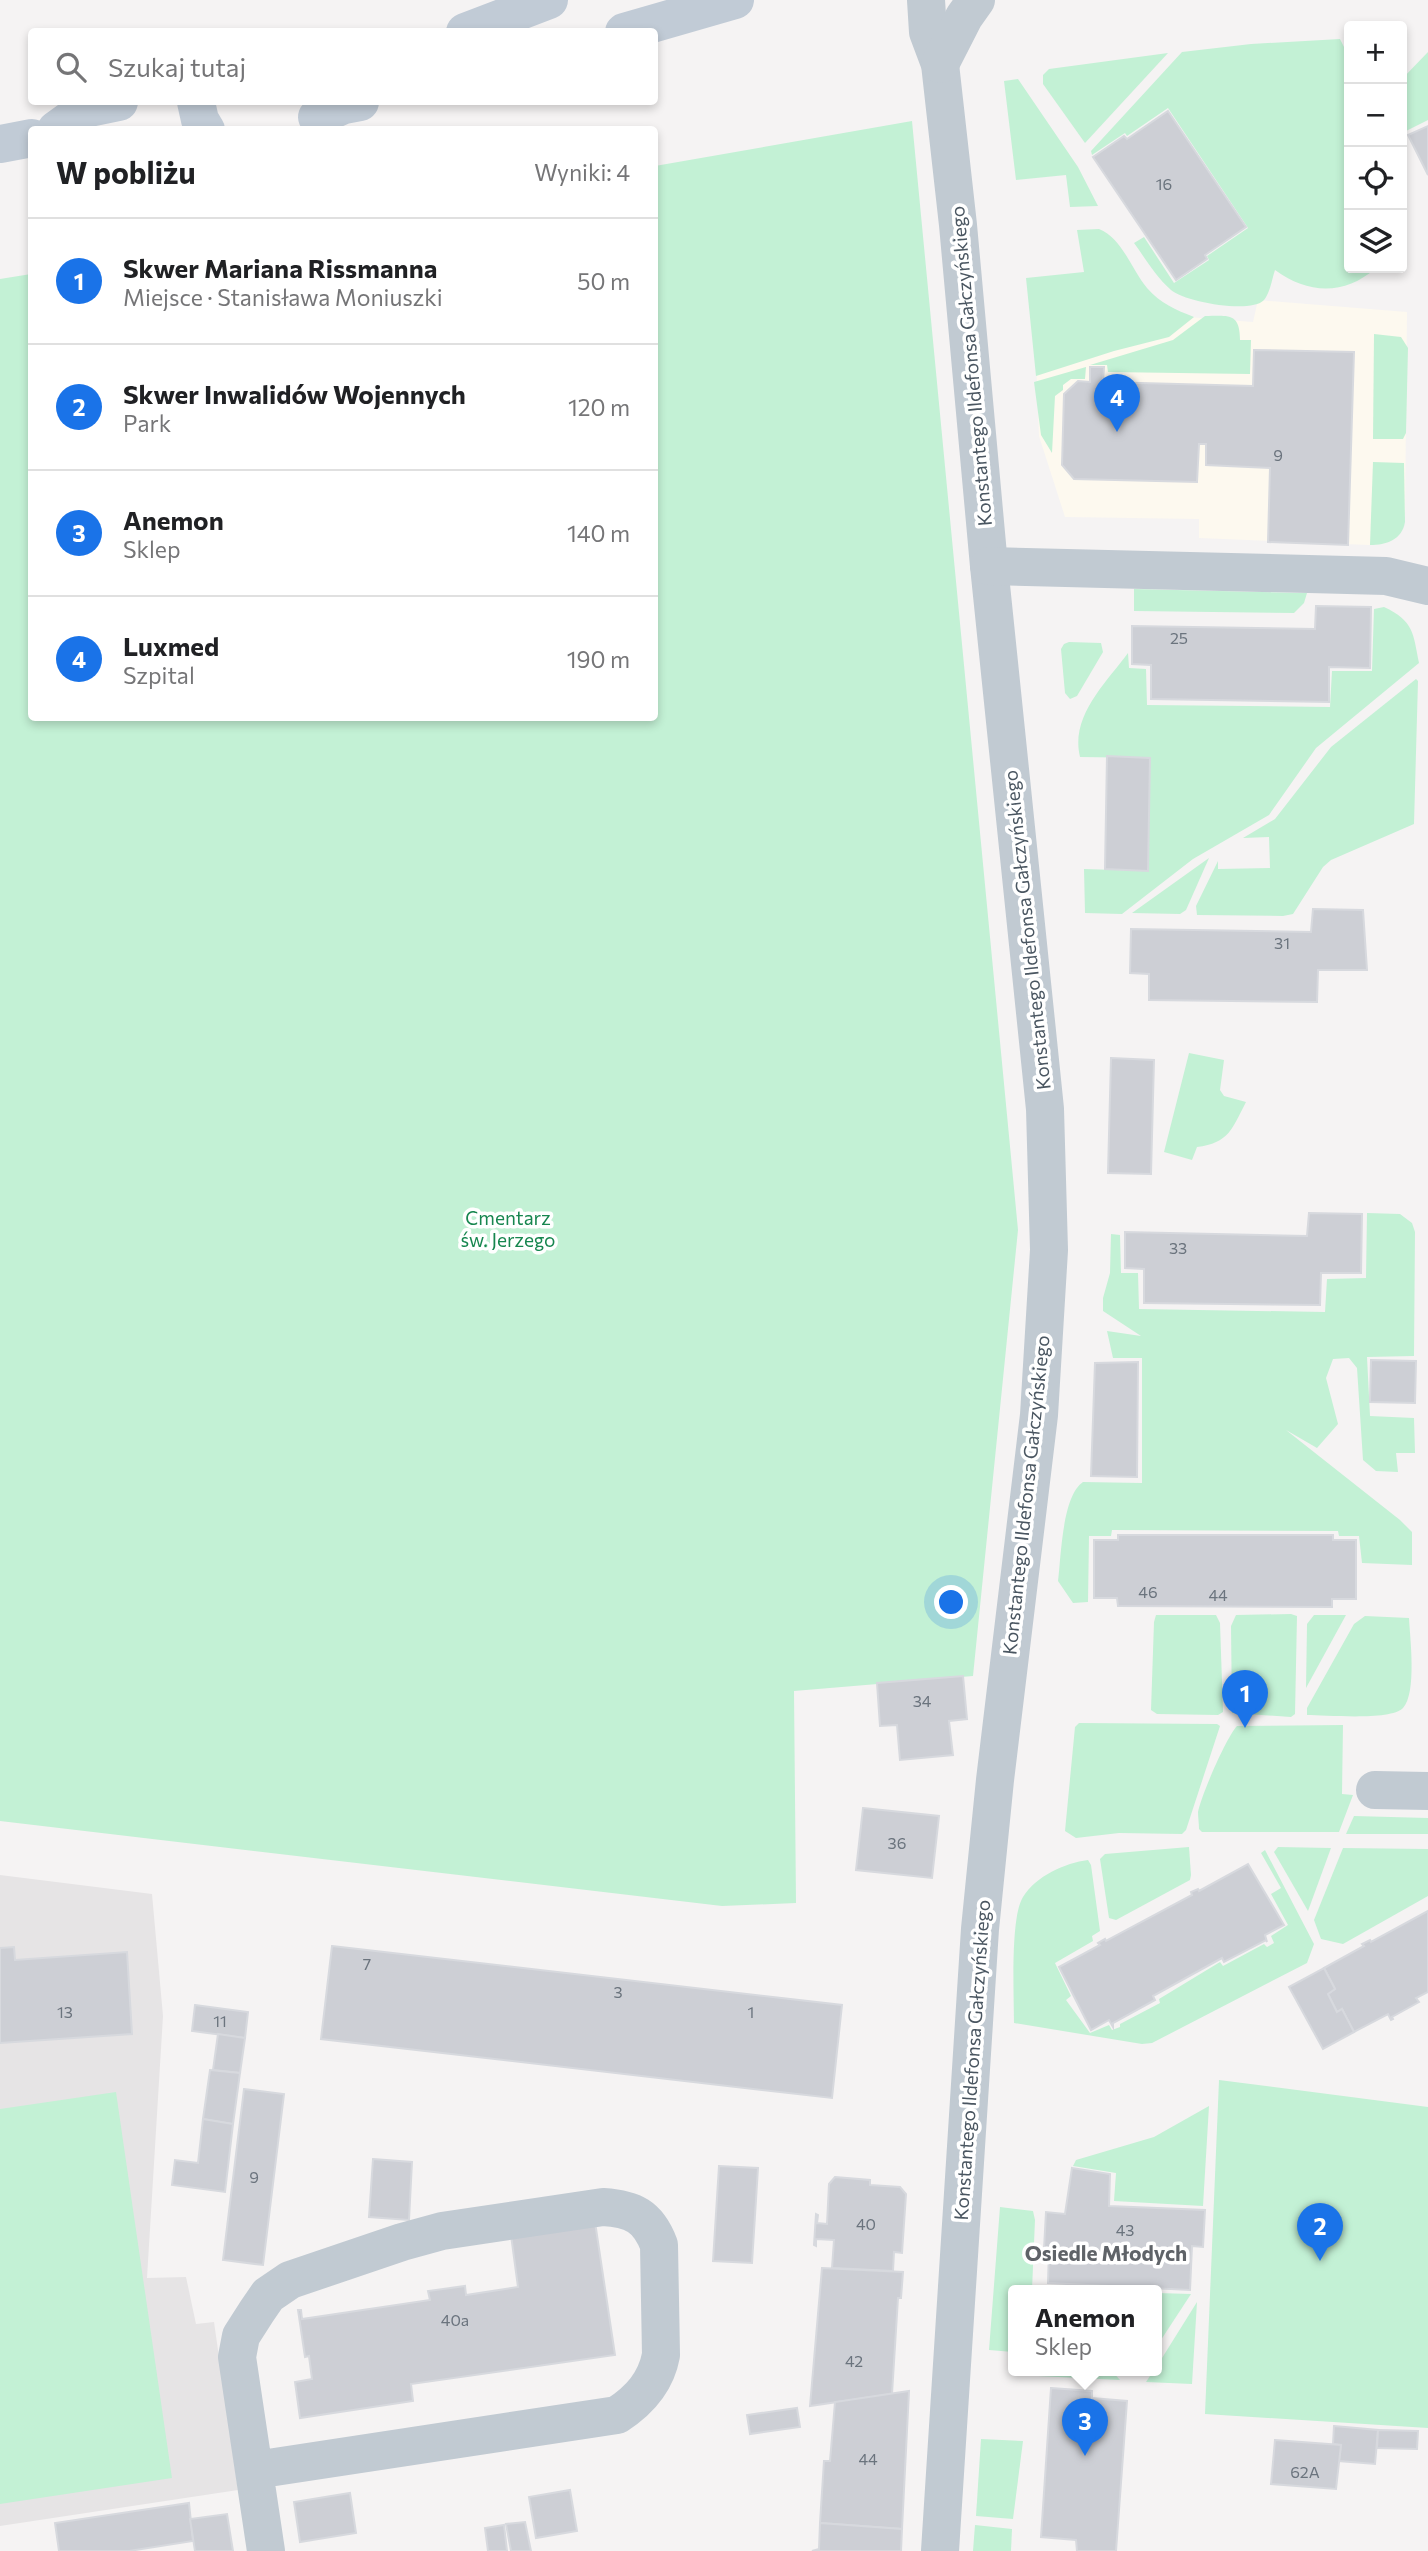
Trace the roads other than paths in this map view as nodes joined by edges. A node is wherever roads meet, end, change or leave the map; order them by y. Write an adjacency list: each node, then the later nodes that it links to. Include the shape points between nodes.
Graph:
1 (549, 0): 5 (main road)
2 (736, 0): 6 (main road)
3 (926, 0): 7 (street, Konstantego Ildefonsa Gałczyńskiego, via 928,32)
4 (976, 0): 7 (street)
5 (476, 28)
6 (638, 28)
7 (940, 64): 16 (street, Konstantego Ildefonsa Gałczyńskiego)
8 (104, 105): 12 (main road, via 85,109)
9 (197, 105): 13 (main road)
10 (344, 105): 11 (main road)
11 (316, 116)
12 (62, 126)
13 (204, 126)
14 (28, 139): 15 (main road)
15 (0, 144)
16 (989, 566): 17 (street, via 1386,576); 22 (street, Konstantego Ildefonsa Gałczyńskiego, via 1045,1109 1049,1251 1039,1415 980,1928)
17 (1428, 586)
18 (1375, 1790): 19 (street)
19 (1428, 1791)
20 (255, 2470): 20 (street, via 237,2357 242,2336 257,2311 281,2285 442,2231 603,2207 628,2209 654,2231 659,2245 658,2370 634,2404 617,2415); 21 (street)
21 (266, 2551)
22 (940, 2551)

